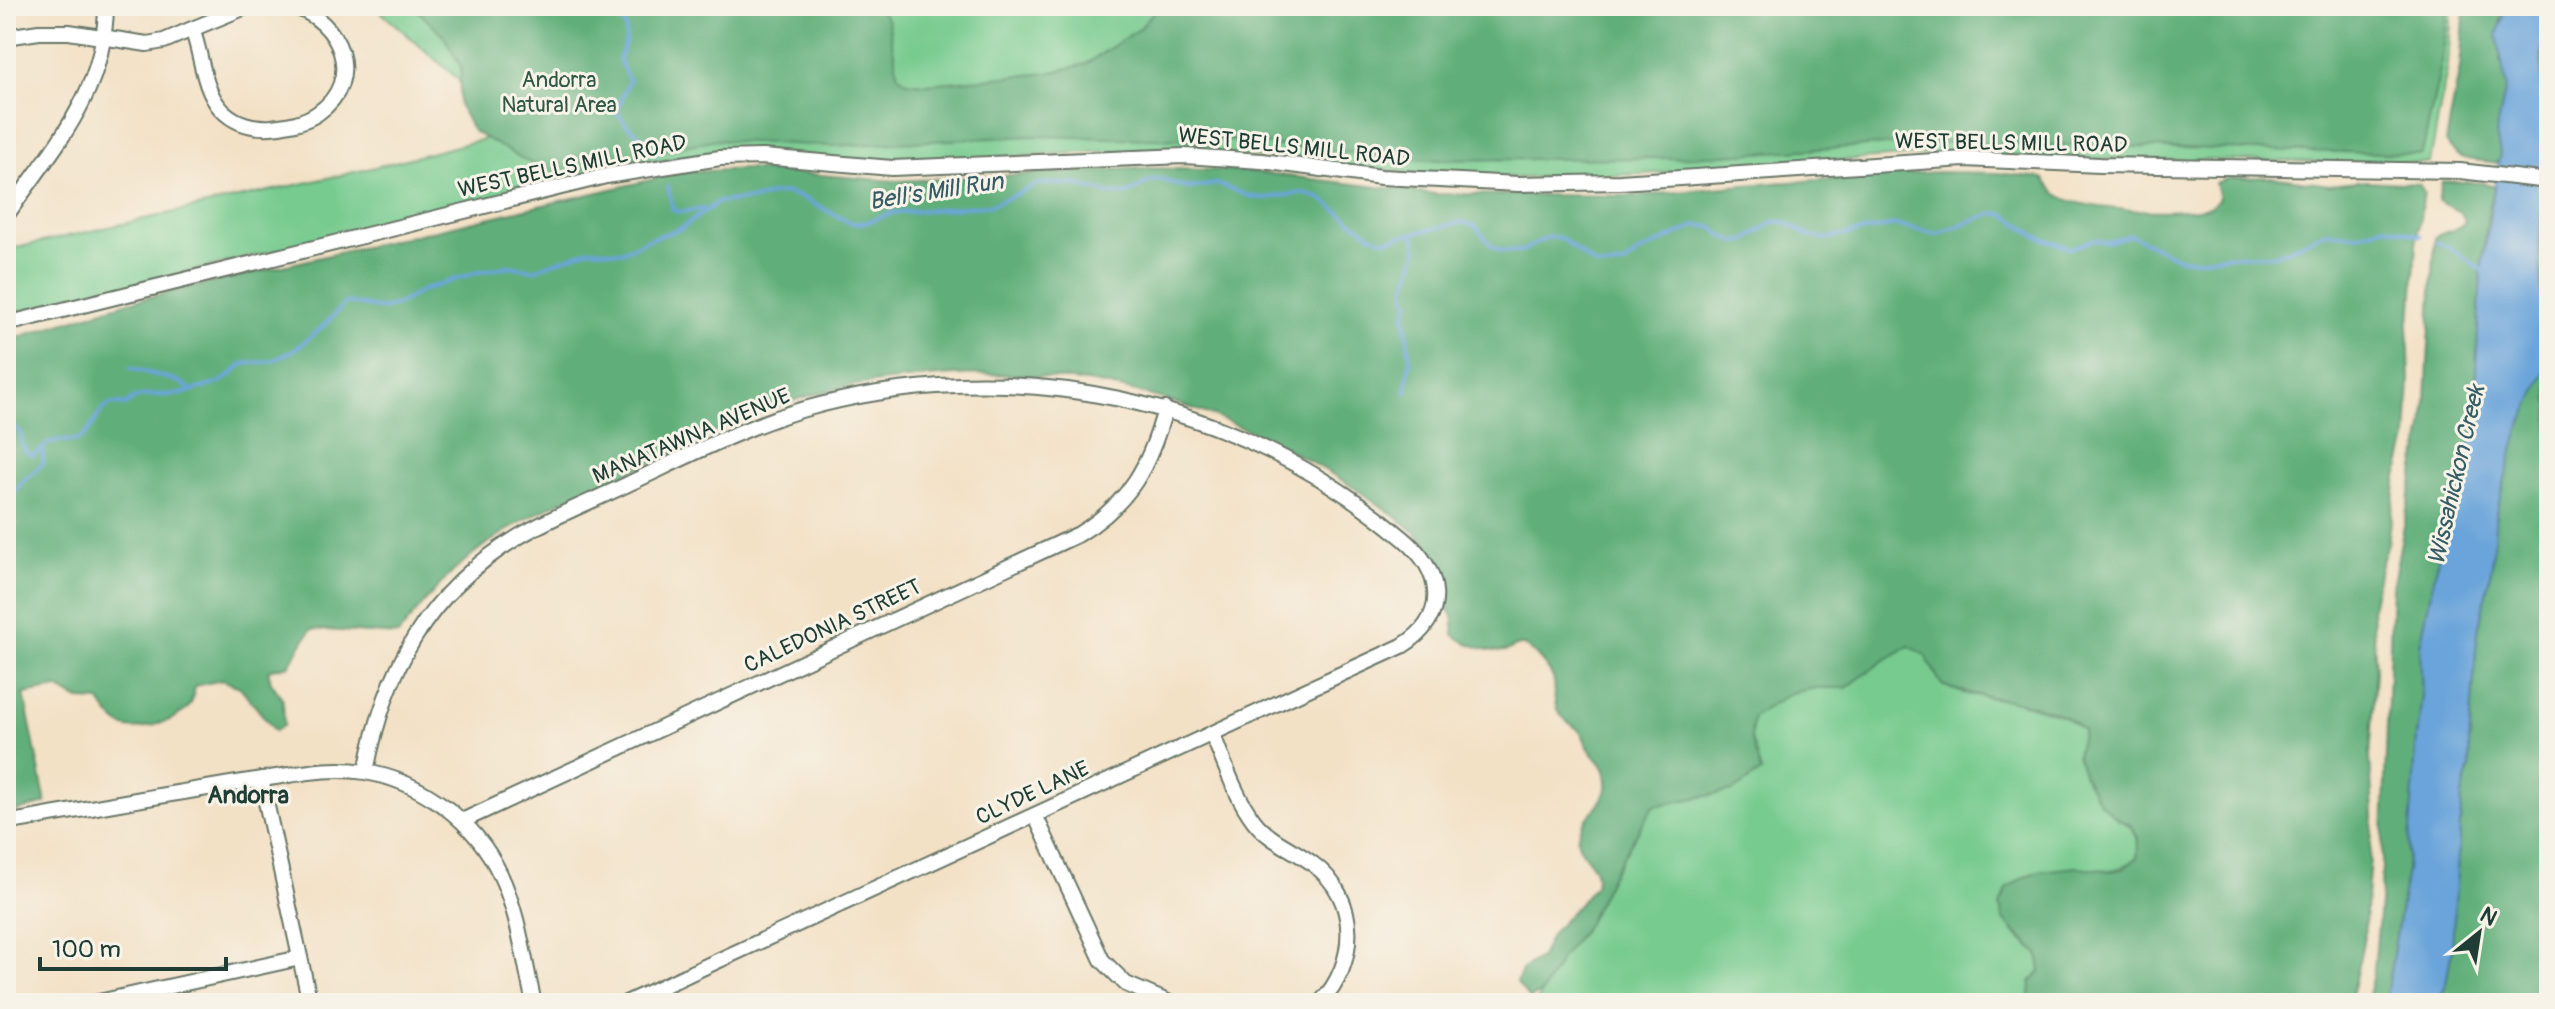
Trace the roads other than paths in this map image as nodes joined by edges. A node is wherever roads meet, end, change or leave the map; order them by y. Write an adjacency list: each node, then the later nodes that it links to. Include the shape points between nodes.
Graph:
1 (106, 6): 6 (street)
2 (248, 6): 4 (street)
3 (292, 6): 4 (street, via 329,27 342,63 331,101 297,123 250,126 222,111)
4 (192, 29): 6 (street, via 147,44)
5 (6, 37): 6 (street, via 54,32)
6 (104, 38): 8 (street, via 79,112)
7 (2549, 181): 9 (street, WEST BELLS MILL ROAD, via 2477,172 1964,159 1518,184 1381,177 1184,156 892,168 720,158 643,168)
8 (6, 216)
9 (6, 324)
10 (1165, 409): 11 (street, MANATAWNA AVENUE, via 1274,452 1364,507 1425,560); 13 (street, MANATAWNA AVENUE, via 1066,389 940,385 823,405 740,433 533,528 457,583 427,617 397,666 376,723); 16 (street, CALEDONIA STREET, via 1136,481 1111,510 1079,534)
11 (1435, 600): 12 (street, CLYDE LANE, via 1412,640)
12 (1212, 733): 15 (street, CLYDE LANE); 25 (street, via 1253,820 1272,839 1312,863 1337,890 1346,910 1347,955)
13 (366, 772): 14 (street, via 326,769); 16 (street, via 421,791)
14 (261, 779): 17 (street); 18 (street)
15 (1035, 815): 23 (street, CLYDE LANE); 24 (street, via 1102,960 1124,983)
16 (462, 821): 22 (street, via 503,881)
17 (6, 823)
18 (300, 958): 19 (street); 21 (street)
19 (147, 998): 20 (street)
20 (94, 1003)
21 (310, 1003)
22 (534, 1003)
23 (626, 1003)
24 (1170, 1003)
25 (1320, 1003)

